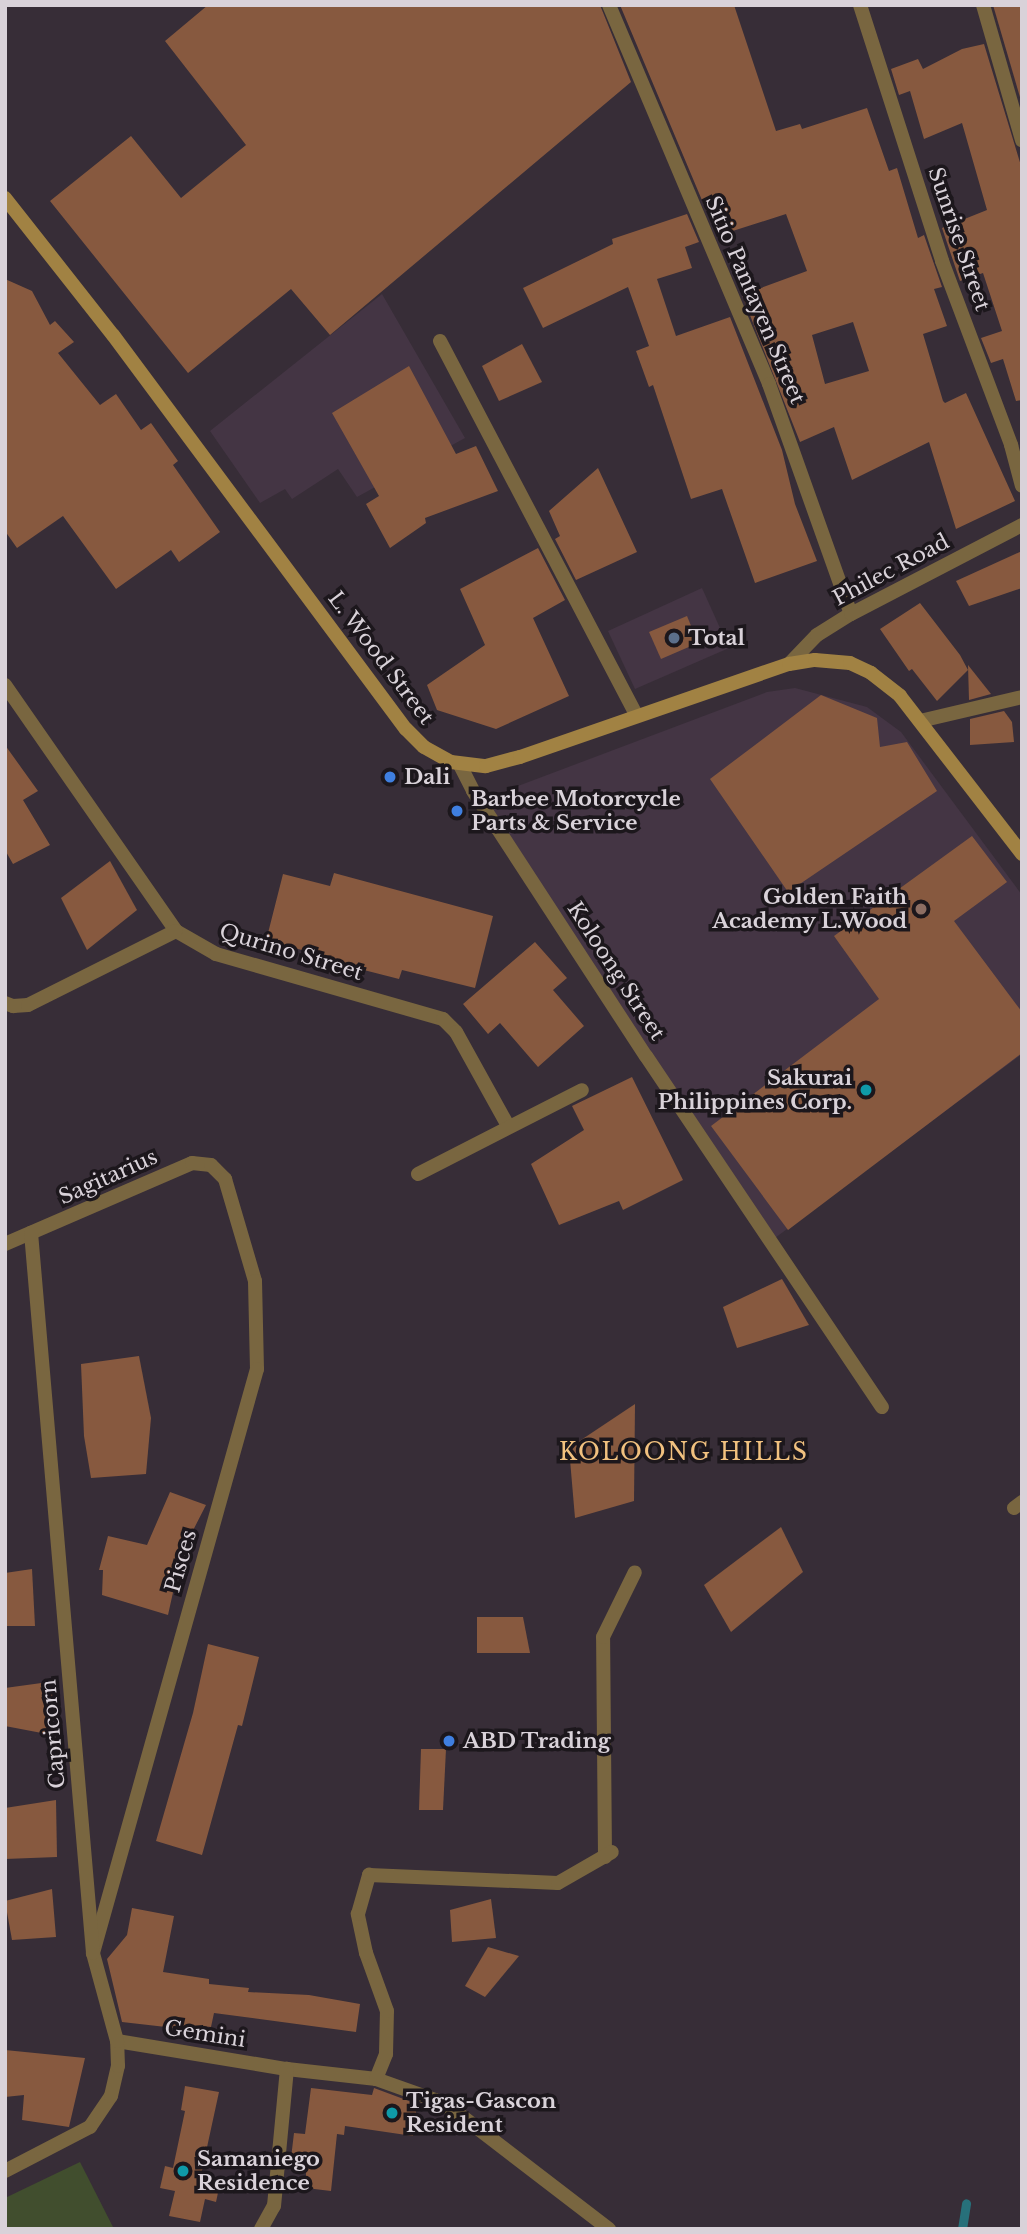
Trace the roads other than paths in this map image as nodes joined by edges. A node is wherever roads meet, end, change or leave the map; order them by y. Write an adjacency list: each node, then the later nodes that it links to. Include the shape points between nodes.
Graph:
1 (609, 5): 9 (street, Sitio Pantayen Street, via 769,384)
2 (860, 5): 7 (street, Sunrise Street, via 942,261)
3 (984, 5): 4 (street)
4 (1022, 140)
5 (6, 199): 15 (main road, L. Wood Street, via 406,729 424,747)
6 (440, 341): 13 (street)
7 (1022, 486)
8 (1022, 525): 9 (street, Philec Road)
9 (851, 614): 10 (street, Philec Road, via 817,635)
10 (789, 664): 13 (main road, L. Wood Street); 14 (main road, L. Wood Street, via 827,660 859,667 882,680)
11 (5, 685): 17 (street, Qurino Street)
12 (1022, 697): 14 (street)
13 (636, 715): 15 (main road, L. Wood Street, via 520,757 486,766)
14 (920, 721): 16 (main road, L. Wood Street)
15 (460, 765): 25 (street, Koloong Street, via 638,1044)
16 (1022, 854)
17 (176, 931): 18 (street, via 28,1005); 20 (street, Qurino Street, via 216,954 443,1019 456,1032)
18 (5, 1003)
19 (582, 1090): 20 (street)
20 (508, 1126): 21 (street)
21 (418, 1174)
22 (225, 1178): 23 (street, Sagitarius, via 212,1165 192,1163); 27 (street, Pisces, via 255,1281 257,1369)
23 (31, 1233): 24 (street, Sagitarius); 27 (street, Capricorn)
24 (5, 1244)
25 (882, 1407)
26 (635, 1572): 30 (street, via 603,1637 608,1855 558,1883 369,1875 358,1914 366,1953 387,2011 386,2054)
27 (93, 1953): 28 (street, Capricorn)
28 (117, 2041): 29 (street, Gemini); 31 (street, Capricorn, via 118,2066 111,2096 90,2127)
29 (287, 2069): 30 (street, Gemini); 32 (street, via 274,2206)
30 (376, 2079): 33 (street, Gemini, via 435,2099 459,2114)
31 (5, 2171)
32 (261, 2229)
33 (609, 2229)

